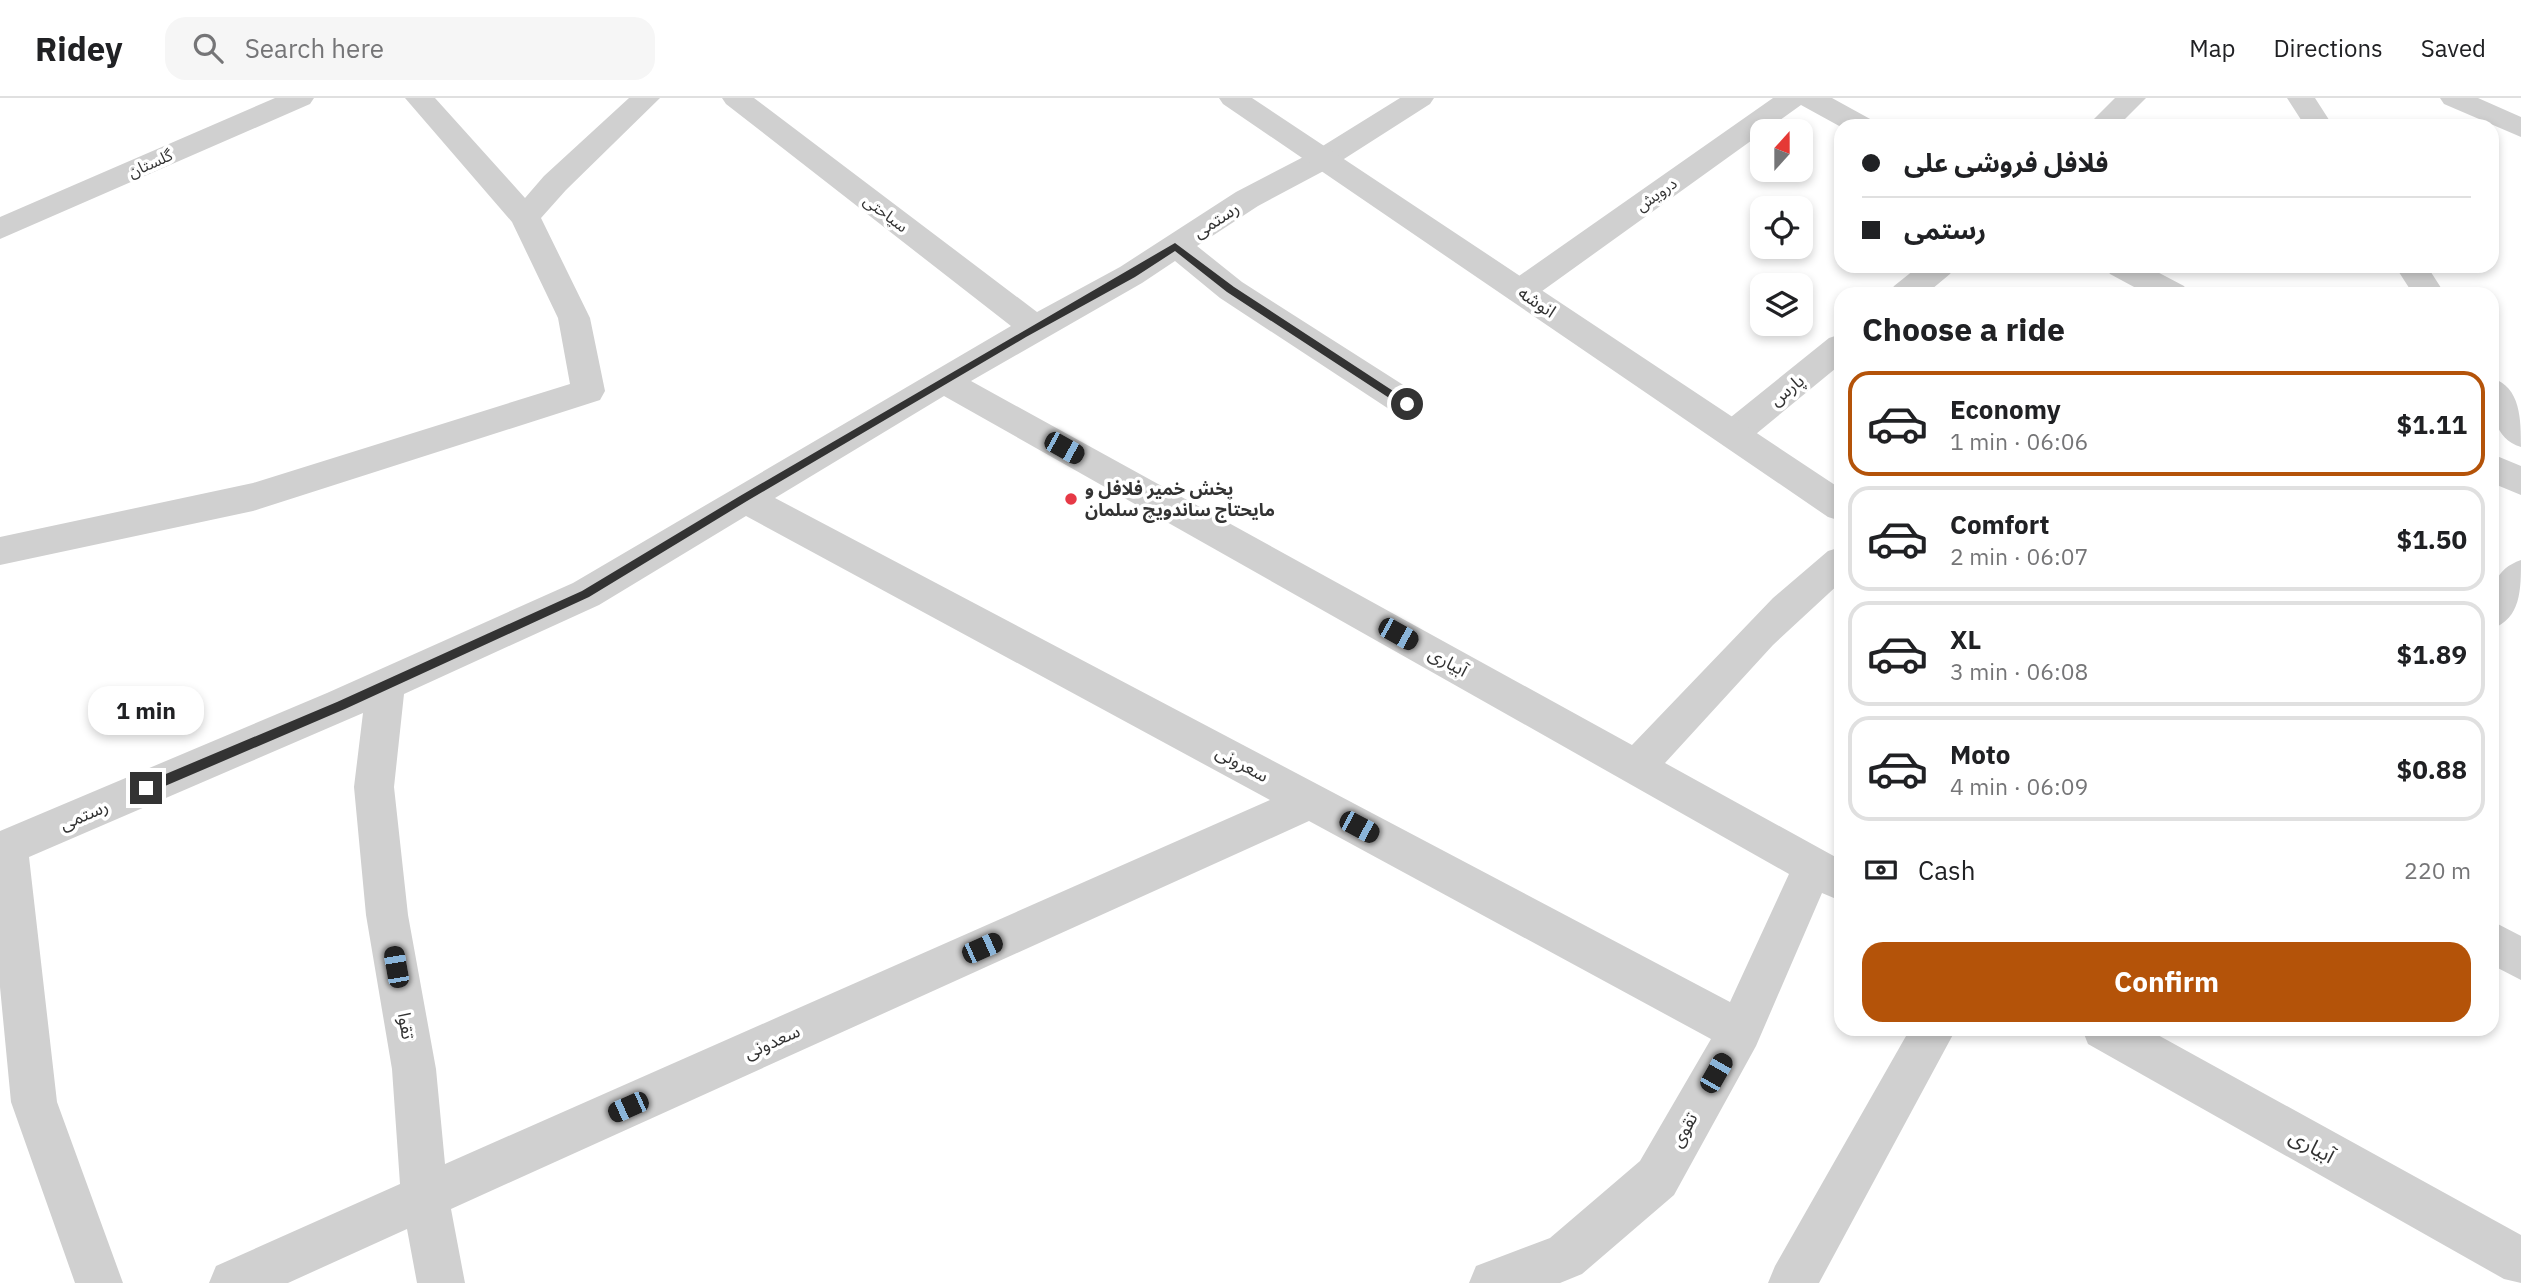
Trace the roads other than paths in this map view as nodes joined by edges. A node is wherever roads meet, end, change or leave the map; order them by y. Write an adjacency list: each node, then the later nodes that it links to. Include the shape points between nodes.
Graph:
1 (300, 98): 18 (street, گلستان)
2 (419, 98): 17 (street)
3 (646, 98): 17 (street, via 583,155)
4 (736, 98): 25 (street, سیاحتی)
5 (1233, 98): 16 (street, انوشه)
6 (1420, 98): 16 (street, رستمی)
7 (1792, 98): 24 (street, درویش)
8 (1810, 98): 12 (street)
9 (2132, 98): 13 (street)
10 (2301, 98): 14 (street)
11 (2454, 98): 15 (street)
12 (1849, 119)
13 (2109, 119)
14 (2314, 119)
15 (2521, 128)
16 (1323, 159): 19 (street, رستمی, via 1247,199); 24 (street, انوشه)
17 (525, 217): 36 (street, via 574,318 588,391 253,496)
18 (0, 229)
19 (1175, 246): 25 (street, رستمی); 29 (street, via 1231,290)
20 (1930, 273): 22 (street)
21 (2134, 273): 23 (street)
22 (1914, 287)
23 (2160, 287)
24 (1520, 291): 30 (street, انوشه)
25 (1035, 328): 27 (street, رستمی)
26 (1834, 352): 30 (street, پارس)
27 (944, 381): 34 (street, رستمی); 41 (street, آبیاری)
28 (2499, 401): 31 (street)
29 (1407, 404)
30 (1733, 434): 35 (street, انوشه)
31 (2521, 434)
32 (2499, 471): 33 (street)
33 (2521, 482)
34 (744, 498): 40 (street, رستمی, via 586,594); 42 (street, سعرونی)
35 (1834, 502)
36 (0, 551)
37 (1834, 566): 41 (street, via 1744,649)
38 (2521, 575): 39 (street)
39 (2499, 605)
40 (386, 685): 43 (street, رستمی); 50 (street, تقوا, via 374,787 387,915 414,1069)
41 (1636, 768): 44 (street, آبیاری)
42 (1311, 801): 47 (street, سعرونی); 50 (street, سعدونی)
43 (3, 848): 53 (street, via 34,1102)
44 (1827, 874): 47 (street, تقوی)
45 (2499, 947): 46 (street)
46 (2521, 961)
47 (1740, 1031): 52 (street, تقوی, via 1657,1178 1565,1257)
48 (1930, 1036): 56 (street)
49 (2117, 1036): 51 (street, آبیاری)
50 (425, 1197): 54 (street, سعدونی); 55 (street, تقوا)
51 (2521, 1262)
52 (1502, 1282)
53 (99, 1283)
54 (233, 1283)
55 (441, 1283)
56 (1792, 1283)

